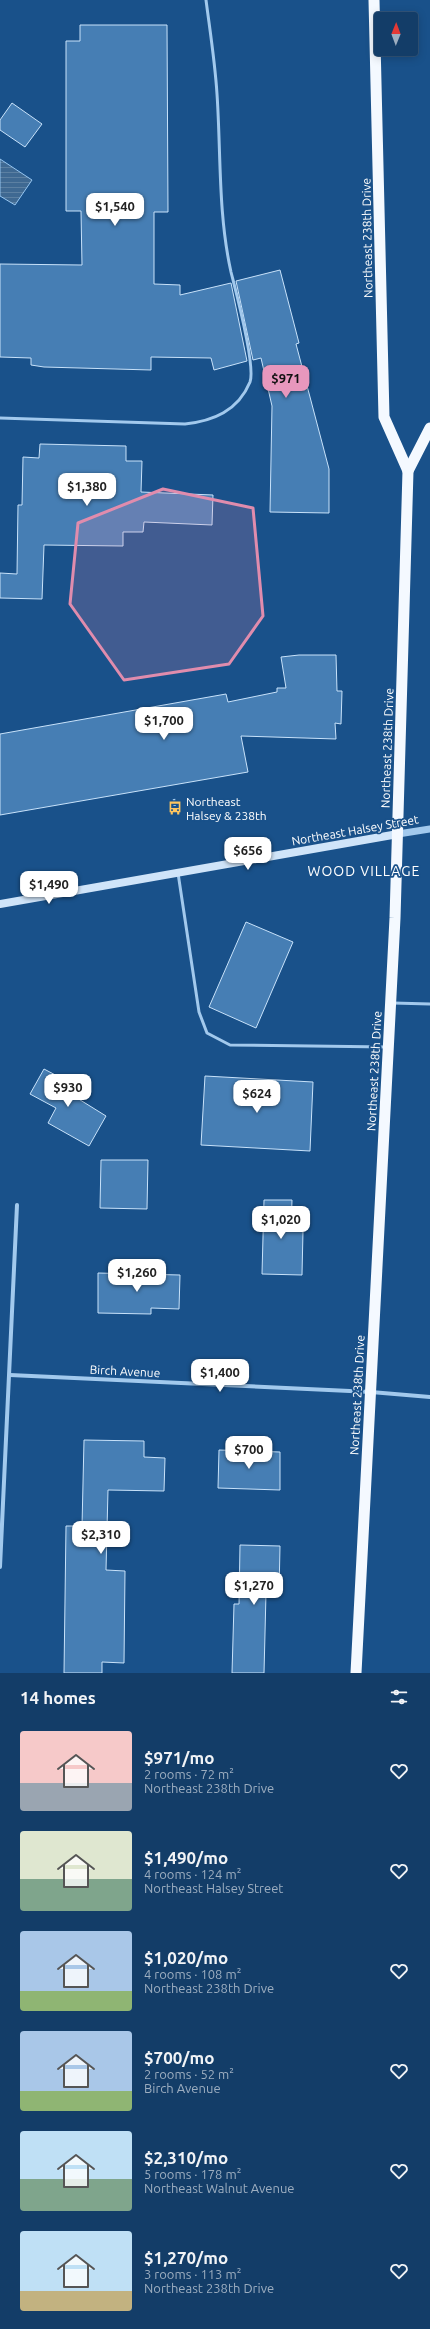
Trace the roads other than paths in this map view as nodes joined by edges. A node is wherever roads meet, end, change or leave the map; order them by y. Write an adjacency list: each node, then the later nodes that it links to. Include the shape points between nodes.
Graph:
1 (206, 0): 3 (lane, via 217,91 224,239 249,353 251,380 242,396 228,410 207,421 185,424)
2 (374, 0): 5 (highway, Northeast 238th Drive, via 384,417)
3 (0, 418)
4 (430, 428): 5 (highway, Northeast 238th Drive)
5 (408, 471): 7 (highway, Northeast 238th Drive)
6 (430, 829): 7 (street, Northeast Halsey Street)
7 (398, 834): 8 (main road, Northeast Halsey Street); 10 (highway, Northeast 238th Drive)
8 (178, 872): 9 (main road, Northeast Halsey Street); 12 (lane, via 199,1012 207,1033 230,1045)
9 (0, 904)
10 (391, 1003): 11 (lane); 12 (highway, Northeast 238th Drive)
11 (430, 1004)
12 (389, 1047): 15 (highway, Northeast 238th Drive)
13 (17, 1205): 14 (street)
14 (10, 1375): 15 (street, Birch Avenue); 17 (street)
15 (371, 1392): 16 (street, Birch Avenue); 18 (highway, Northeast 238th Drive)
16 (430, 1397)
17 (0, 1567)
18 (356, 1673)

